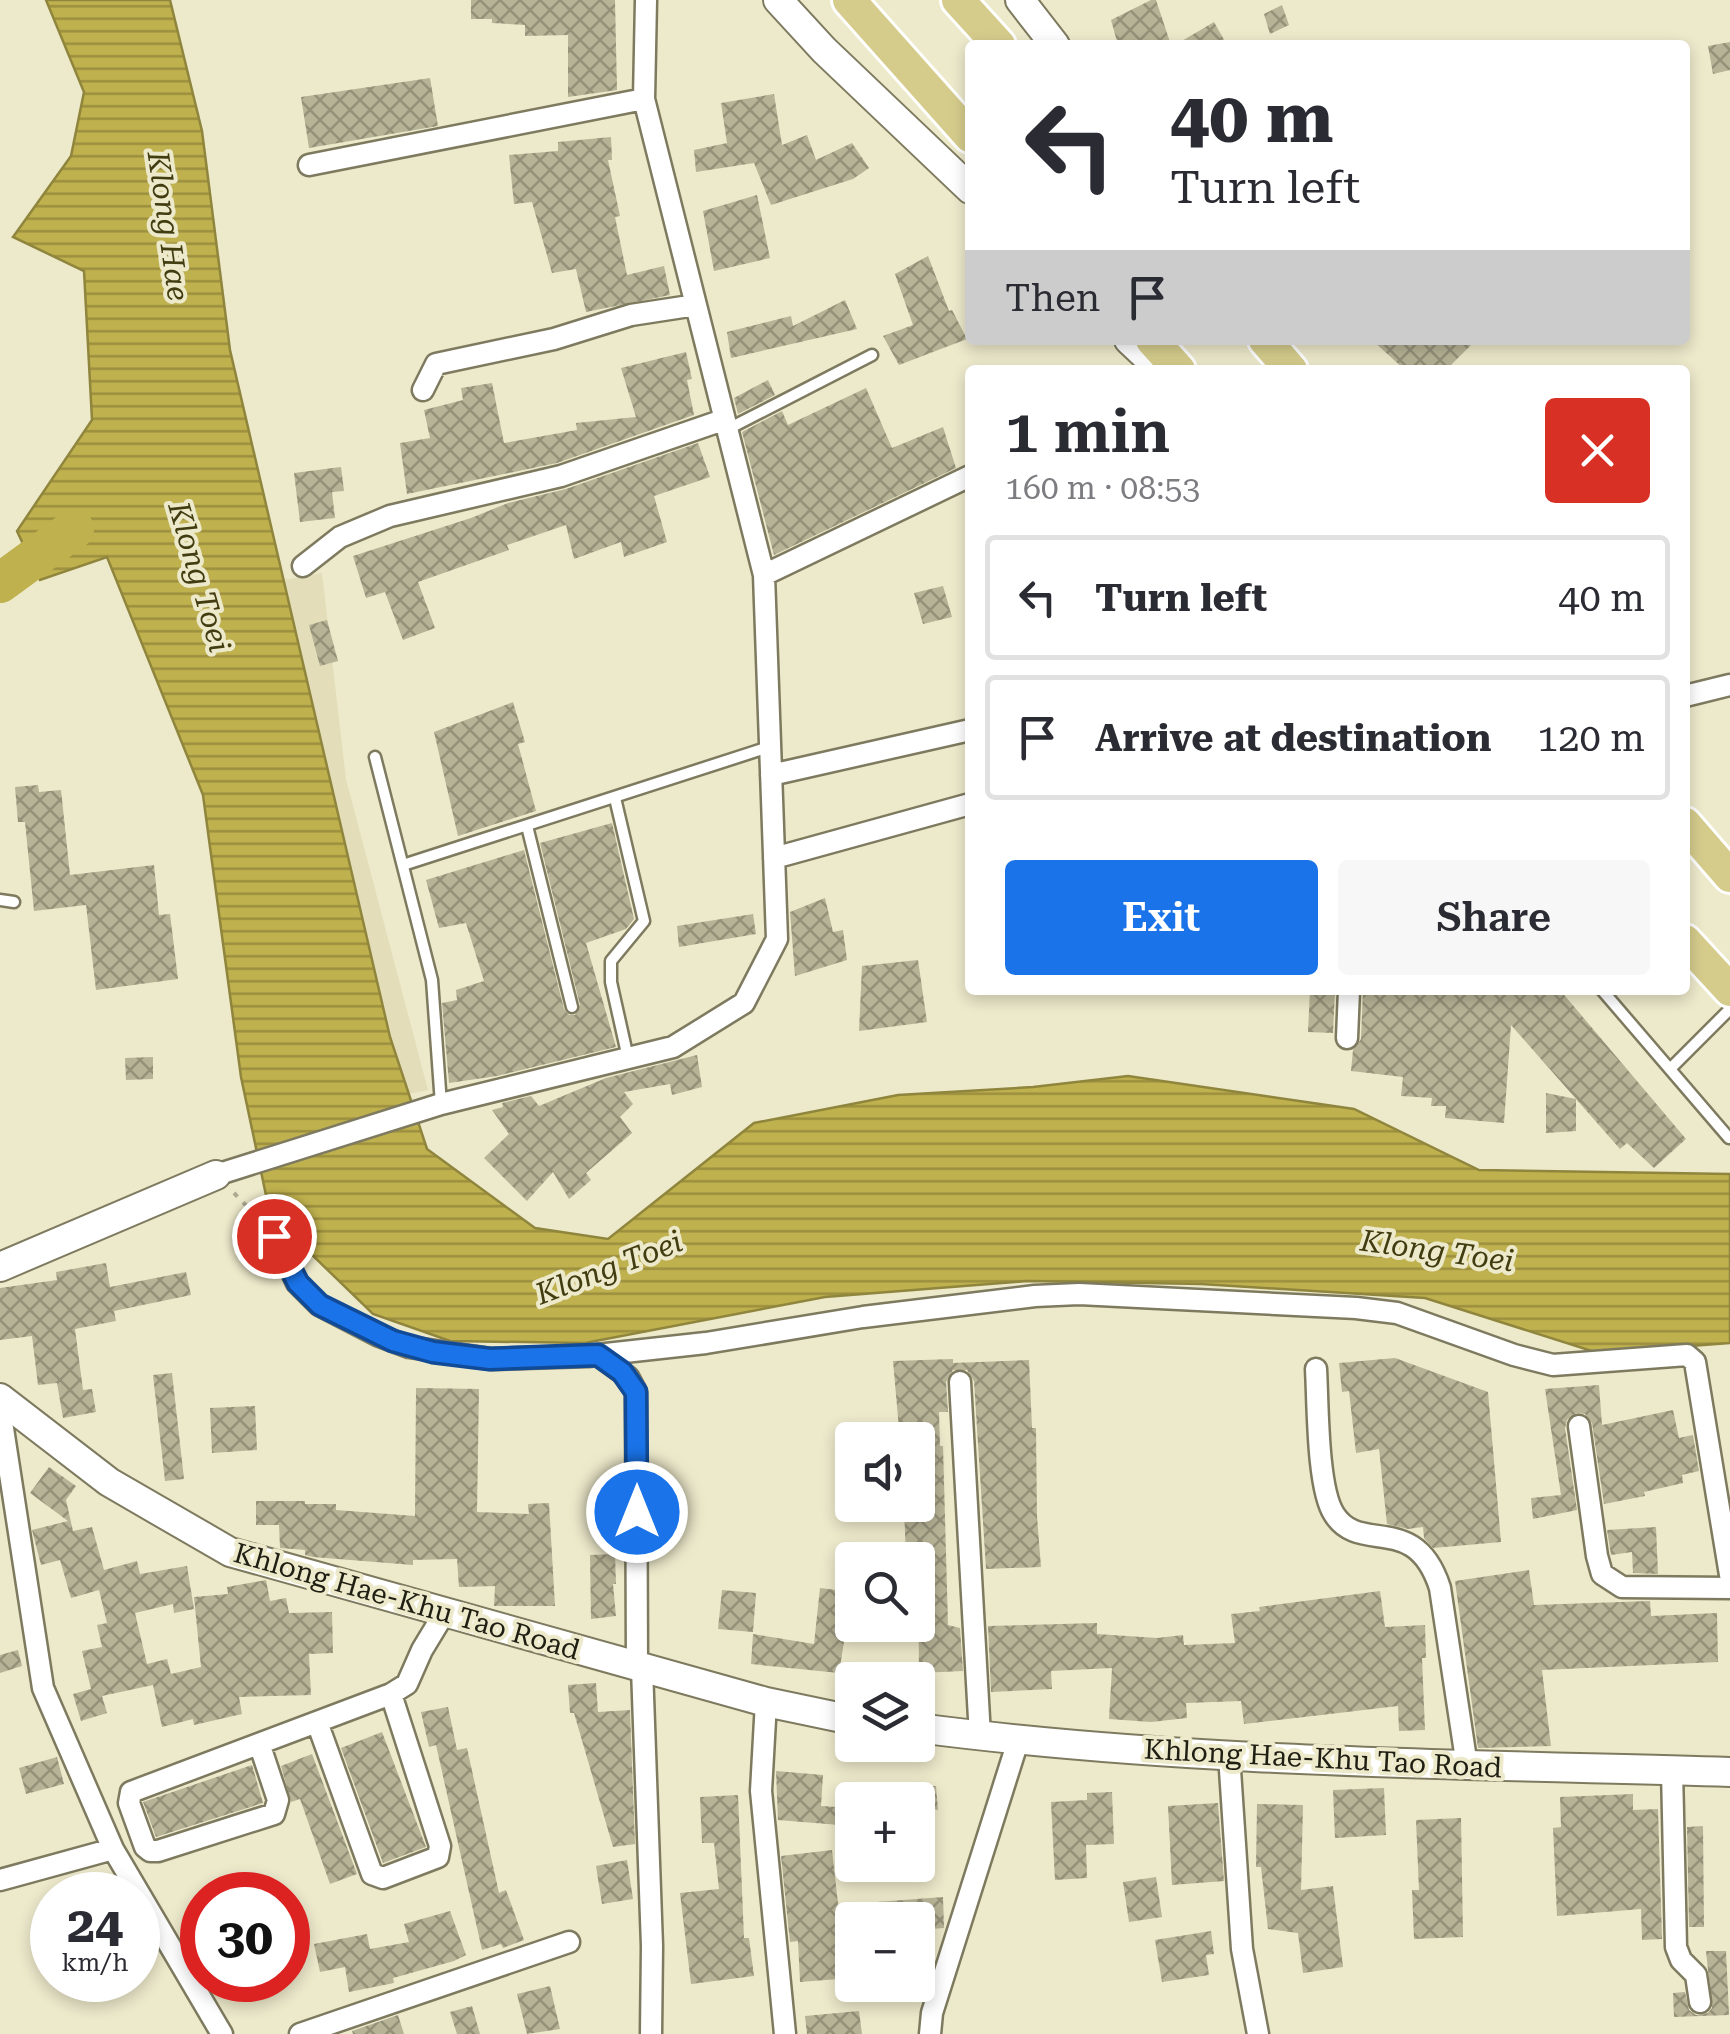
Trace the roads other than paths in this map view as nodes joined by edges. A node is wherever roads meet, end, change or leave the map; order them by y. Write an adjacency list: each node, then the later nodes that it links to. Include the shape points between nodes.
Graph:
1 (646, 0): 8 (street)
2 (778, 0): 11 (street)
3 (849, 0): 9 (main road)
4 (958, 0): 6 (main road)
5 (1020, 0): 7 (street)
6 (994, 40)
7 (1051, 40)
8 (644, 99): 10 (street); 12 (street)
9 (965, 130)
10 (308, 164)
11 (965, 184)
12 (696, 304): 22 (street, via 436,364); 23 (street)
13 (1134, 345): 18 (street)
14 (1156, 345): 19 (main road)
15 (1268, 345): 20 (main road)
16 (1283, 345): 21 (street)
17 (872, 354): 23 (lane)
18 (1156, 365)
19 (1174, 365)
20 (1286, 365)
21 (1298, 365)
22 (424, 390)
23 (725, 424): 25 (street, via 562,476 390,516 340,537); 26 (street)
24 (965, 478): 26 (street)
25 (304, 566)
26 (764, 575): 30 (street)
27 (1730, 685): 28 (street)
28 (1690, 695)
29 (965, 731): 32 (street)
30 (770, 747): 32 (street); 33 (lane)
31 (374, 757): 38 (lane)
32 (771, 775): 37 (street)
33 (615, 798): 35 (lane); 49 (lane, via 644,921 611,961)
34 (965, 805): 37 (street)
35 (527, 826): 38 (lane); 46 (lane)
36 (1690, 830): 39 (main road)
37 (774, 858): 49 (street, via 776,939 744,1003 673,1047)
38 (403, 865): 51 (lane, via 432,980)
39 (1730, 876)
40 (0, 900): 41 (lane)
41 (14, 902)
42 (1690, 946): 43 (main road)
43 (1730, 990)
44 (1349, 995): 48 (street)
45 (1606, 995): 50 (lane)
46 (572, 1007)
47 (1730, 1009): 50 (lane)
48 (1347, 1038)
49 (628, 1058): 51 (street)
50 (1670, 1069): 52 (lane)
51 (431, 1107): 53 (street)
52 (1730, 1138)
53 (216, 1176): 55 (street)
54 (274, 1236): 56 (street, via 298,1283 320,1305 393,1341 490,1359)
55 (0, 1267)
56 (598, 1355): 62 (street, via 951,1305 1078,1294 1397,1313 1553,1365 1687,1355 1695,1362); 65 (street, via 628,1377 636,1392)
57 (1316, 1369): 75 (street, via 1326,1496 1336,1518 1356,1531 1413,1544 1432,1562)
58 (960, 1382): 71 (street)
59 (0, 1398): 64 (street, Khlong Hae-Khu Tao Road, via 109,1482 230,1552)
60 (0, 1409): 78 (street, via 43,1688)
61 (1580, 1426): 63 (street, via 1602,1574 1622,1587)
62 (1730, 1575)
63 (1730, 1588)
64 (445, 1612): 65 (street, Khlong Hae-Khu Tao Road); 66 (street, via 407,1684)
65 (639, 1667): 67 (street, Khlong Hae-Khu Tao Road); 84 (street)
66 (391, 1694): 69 (street); 69 (street, via 440,1846 438,1857 420,1864 383,1878 372,1874)
67 (766, 1702): 68 (street, Khlong Hae-Khu Tao Road); 85 (street, via 761,1791)
68 (835, 1716)
69 (317, 1722): 73 (street)
70 (935, 1730): 71 (street, Khlong Hae-Khu Tao Road)
71 (980, 1736): 72 (street, Khlong Hae-Khu Tao Road)
72 (1018, 1741): 74 (street, Khlong Hae-Khu Tao Road); 86 (street)
73 (260, 1746): 73 (street, via 278,1800 274,1814 158,1852 146,1847 131,1792)
74 (1229, 1755): 75 (street, Khlong Hae-Khu Tao Road); 87 (street, via 1242,1949)
75 (1467, 1766): 76 (street, Khlong Hae-Khu Tao Road)
76 (1672, 1770): 77 (street, Khlong Hae-Khu Tao Road); 81 (street, via 1676,1946 1696,1976)
77 (1730, 1772)
78 (113, 1849): 79 (street); 82 (street)
79 (0, 1880)
80 (570, 1942): 83 (street)
81 (1700, 2002)
82 (222, 2034)
83 (300, 2034)
84 (650, 2034)
85 (785, 2034)
86 (930, 2034)
87 (1258, 2034)

